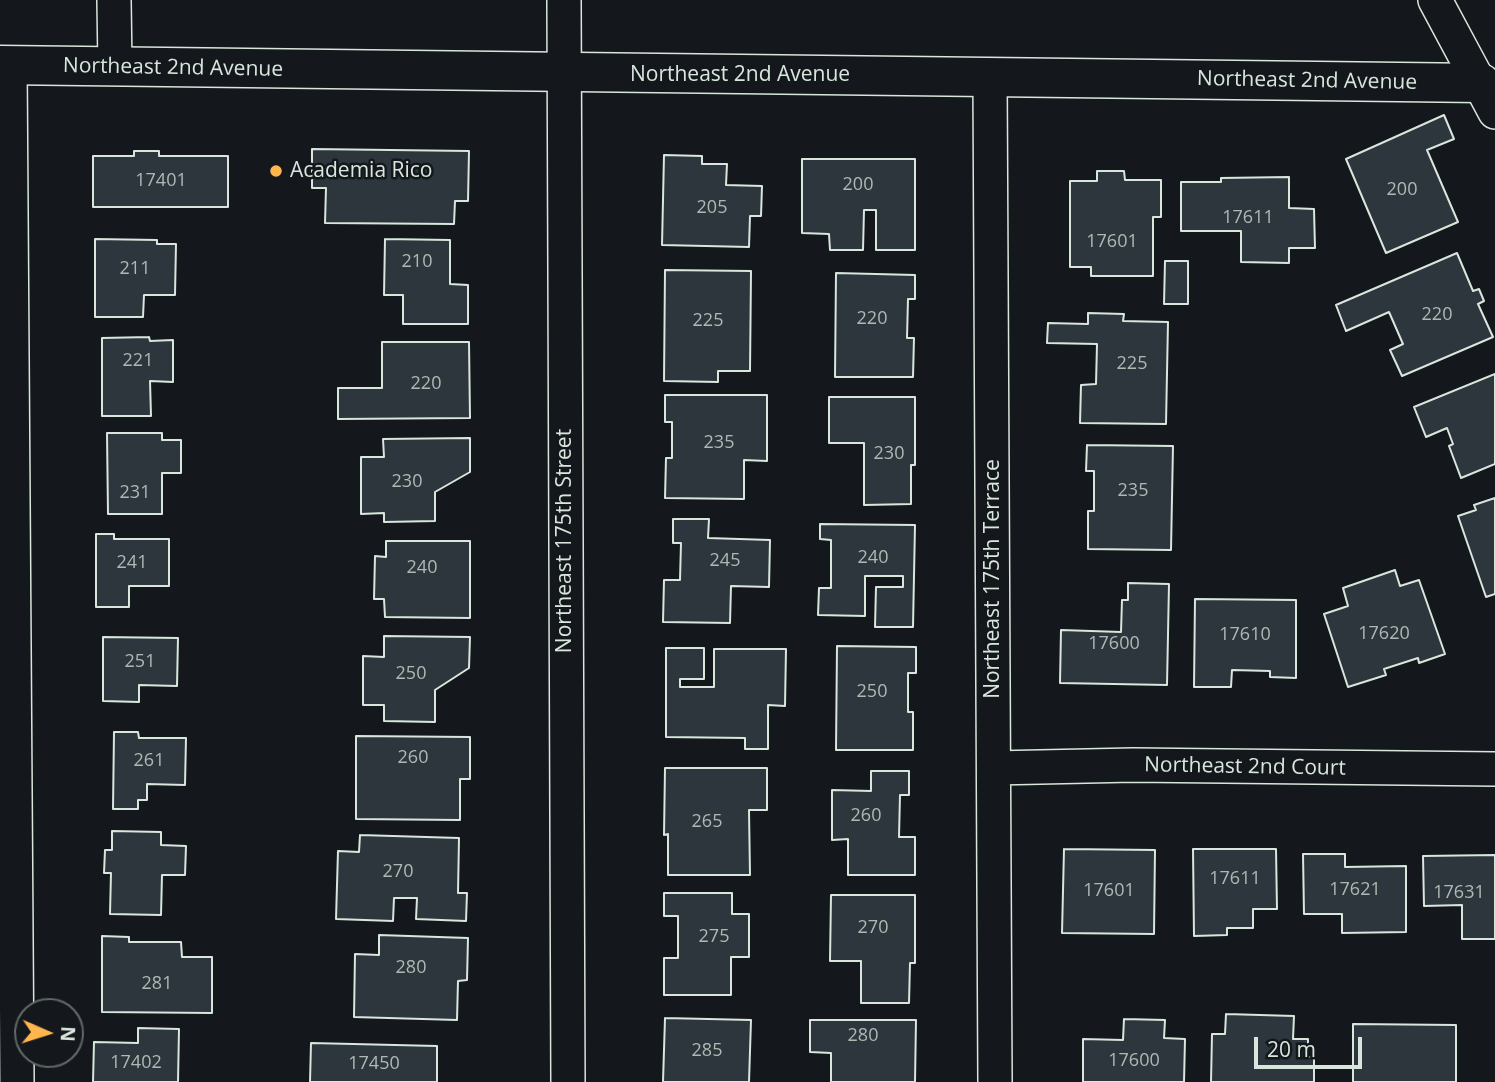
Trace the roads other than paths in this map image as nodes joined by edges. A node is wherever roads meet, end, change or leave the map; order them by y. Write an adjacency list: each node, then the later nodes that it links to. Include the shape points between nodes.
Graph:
1 (114, 0): 5 (street)
2 (564, 0): 6 (street, Northeast 175th Street)
3 (1435, 0): 8 (street)
4 (5, 65): 5 (street, Northeast 2nd Avenue); 9 (street)
5 (115, 67): 6 (street, Northeast 2nd Avenue)
6 (563, 74): 7 (street, Northeast 2nd Avenue); 13 (street, Northeast 175th Street)
7 (990, 77): 8 (street, Northeast 2nd Avenue); 10 (street, Northeast 175th Terrace)
8 (1488, 98)
9 (8, 653): 12 (street)
10 (995, 768): 11 (street, Northeast 2nd Court); 14 (street, Northeast 175th Terrace)
11 (1495, 769)
12 (17, 1082)
13 (568, 1082)
14 (995, 1082)

